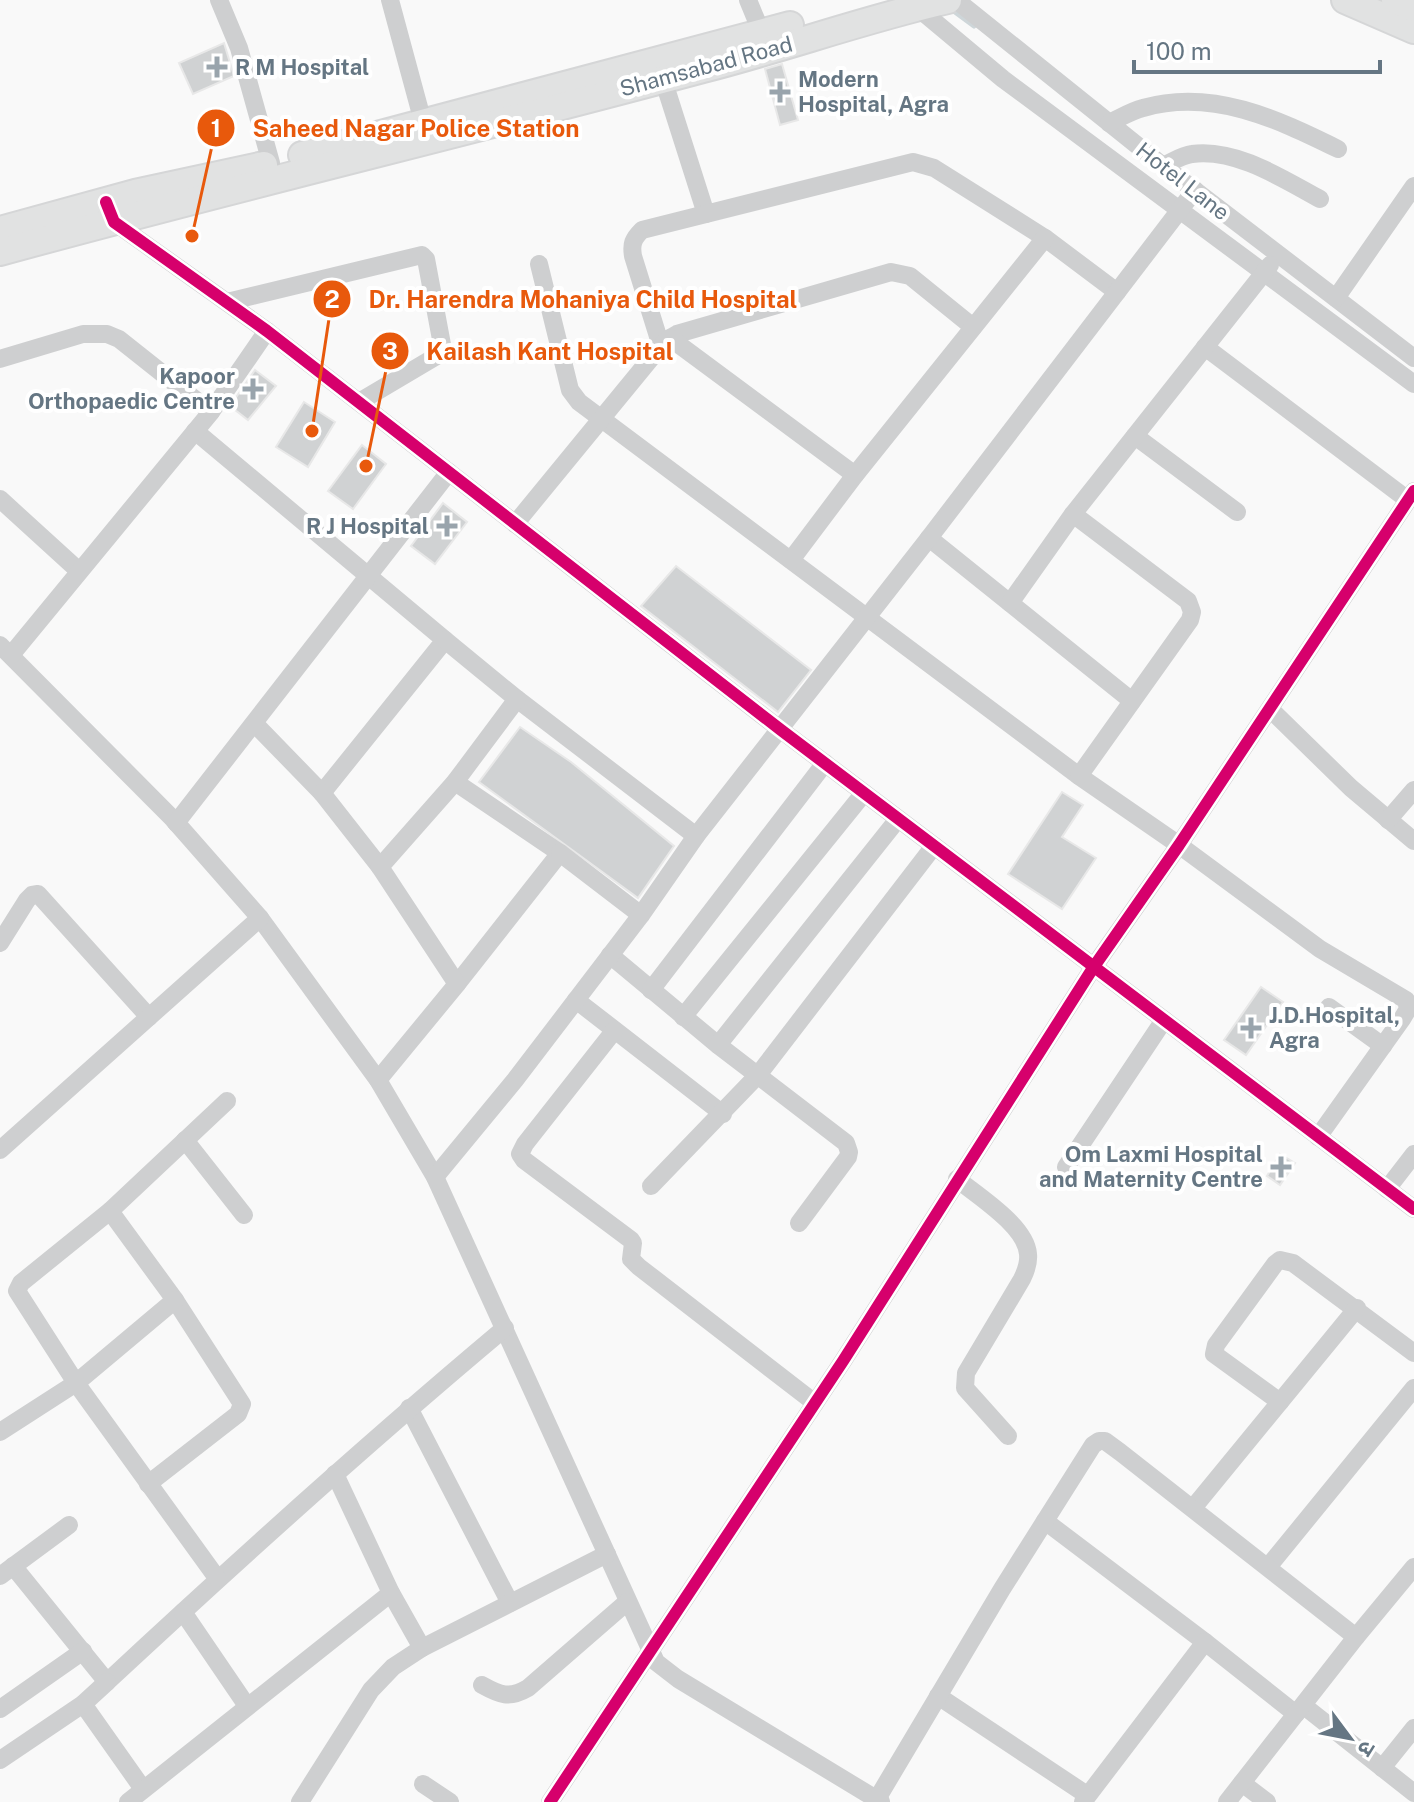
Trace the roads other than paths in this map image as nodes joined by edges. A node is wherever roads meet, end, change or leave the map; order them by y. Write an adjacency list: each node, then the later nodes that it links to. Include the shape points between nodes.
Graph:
1 (219, 0): 17 (street, via 239,48)
2 (390, 0): 14 (street)
3 (748, 0): 12 (street)
4 (878, 0): 12 (main road, Shamsabad Road)
5 (948, 0): 9 (main road, Shamsabad Road)
6 (956, 0): 15 (street, Hotel Lane)
7 (1345, 0): 11 (main road)
8 (1395, 0): 10 (main road)
9 (916, 4): 13 (main road, Shamsabad Road); 21 (street, via 1003,79)
10 (1414, 8)
11 (1414, 30)
12 (762, 34): 14 (main road, Shamsabad Road)
13 (663, 79): 22 (main road, Shamsabad Road); 23 (street)
14 (423, 122): 17 (main road, Shamsabad Road)
15 (1109, 123): 16 (street, via 1142,108 1179,101 1223,104 1298,129); 18 (street, Hotel Lane)
16 (1338, 149)
17 (271, 163): 22 (main road, Shamsabad Road)
18 (1163, 166): 20 (street, via 1190,154 1225,155); 21 (street, Hotel Lane)
19 (1414, 186): 30 (street)
20 (1320, 199)
21 (1187, 201): 28 (street); 29 (street)
22 (110, 212): 24 (main road, Shamsabad Road); 26 (main road, Shamsabad Road); 31 (street)
23 (706, 214): 25 (street, via 913,162 934,168); 34 (street, via 642,230 631,246)
24 (0, 230)
25 (1045, 238): 29 (street); 32 (street)
26 (0, 252)
27 (539, 264): 41 (street, via 570,390)
28 (1270, 264): 30 (street); 35 (street); 38 (street)
29 (1117, 292): 51 (street)
30 (1336, 298): 36 (street)
31 (227, 302): 33 (street); 39 (street, via 422,255 443,350)
32 (973, 327): 34 (street, via 910,276 891,272); 45 (street)
33 (267, 331): 39 (street); 40 (street)
34 (665, 342): 41 (street); 45 (street)
35 (1205, 347): 43 (street); 46 (street)
36 (1414, 358)
37 (0, 359): 40 (street, via 83,334 107,334)
38 (1414, 384)
39 (359, 402): 44 (street)
40 (211, 412): 42 (street)
41 (603, 418): 50 (street); 52 (street)
42 (195, 431): 53 (street); 54 (street)
43 (1135, 436): 48 (street); 49 (street)
44 (449, 472): 50 (street); 54 (street)
45 (855, 475): 52 (street)
46 (1411, 495): 61 (street)
47 (0, 499): 53 (street)
48 (1237, 512)
49 (1073, 514): 55 (street); 60 (street, via 1192,606 1190,620)
50 (515, 524): 63 (street)
51 (929, 538): 55 (street); 56 (street)
52 (791, 560): 56 (street)
53 (79, 571): 58 (street)
54 (369, 575): 57 (street); 62 (street)
55 (1010, 603): 60 (street)
56 (867, 618): 63 (street); 65 (street)
57 (445, 640): 59 (street); 68 (street)
58 (5, 650): 72 (street)
59 (517, 699): 66 (street); 73 (street)
60 (1132, 701): 65 (street)
61 (1270, 709): 71 (street); 75 (street)
62 (255, 724): 68 (street); 72 (street)
63 (781, 730): 64 (street); 73 (street)
64 (825, 763): 69 (street); 85 (street)
65 (1079, 776): 75 (street)
66 (455, 782): 77 (street); 78 (street)
67 (1414, 790): 71 (street)
68 (322, 793): 78 (street)
69 (864, 793): 70 (street); 89 (street)
70 (898, 819): 76 (street); 92 (street)
71 (1388, 820): 74 (street)
72 (176, 823): 80 (street)
73 (696, 836): 79 (street)
74 (1414, 841)
75 (1179, 845): 83 (street); 93 (street, via 1320,949 1406,1000 1408,1009)
76 (934, 846): 83 (street); 94 (street)
77 (560, 853): 79 (street); 84 (street)
78 (380, 867): 84 (street)
79 (641, 915): 82 (street)
80 (260, 918): 88 (street); 95 (street)
81 (0, 943): 88 (street, via 27,900 38,894)
82 (610, 955): 85 (street); 86 (street)
83 (1093, 968): 90 (street); 104 (street)
84 (457, 984): 95 (street)
85 (651, 990): 89 (street)
86 (576, 1000): 91 (street); 103 (street)
87 (1329, 1007): 93 (street)
88 (149, 1017): 100 (street)
89 (683, 1017): 92 (street)
90 (1164, 1020): 98 (street); 102 (street)
91 (614, 1031): 97 (street); 118 (street, via 520,1154 631,1240 631,1259 639,1267)
92 (718, 1045): 94 (street)
93 (1383, 1046): 98 (street)
94 (758, 1075): 97 (street); 110 (street, via 848,1147 848,1157)
95 (378, 1080): 103 (street)
96 (227, 1101): 99 (street)
97 (723, 1114): 105 (street)
98 (1318, 1137): 106 (street)
99 (185, 1140): 108 (street); 109 (street)
100 (0, 1150)
101 (1414, 1154): 106 (street)
102 (1066, 1167)
103 (435, 1177): 113 (street)
104 (957, 1179): 118 (street); 121 (street, via 1016,1228 1029,1252 1022,1279 964,1381 968,1393)
105 (651, 1186)
106 (1387, 1189): 107 (street)
107 (1414, 1209)
108 (110, 1211): 111 (street); 115 (street, via 17,1291)
109 (244, 1215)
110 (799, 1223)
111 (175, 1300): 115 (street); 123 (street, via 242,1409)
112 (1357, 1308): 114 (street); 117 (street); 117 (street, via 1293,1263 1275,1264 1214,1354)
113 (505, 1328): 119 (street); 127 (street)
114 (1414, 1353)
115 (76, 1383): 120 (street); 123 (street)
116 (1414, 1388): 128 (street)
117 (1280, 1402): 124 (street)
118 (815, 1403): 140 (street)
119 (409, 1408): 122 (street); 134 (street)
120 (0, 1432)
121 (1008, 1436)
122 (335, 1474): 131 (street); 132 (street)
123 (148, 1484): 131 (street)
124 (1193, 1508): 125 (street, via 1099,1441); 128 (street)
125 (1045, 1521): 137 (street); 143 (street)
126 (69, 1525): 130 (street)
127 (607, 1554): 133 (street); 134 (street)
128 (1268, 1567): 136 (street)
129 (1414, 1567): 136 (street)
130 (7, 1571): 139 (street)
131 (217, 1578): 135 (street)
132 (391, 1593): 138 (street); 145 (street)
133 (627, 1602): 140 (street); 142 (street, via 518,1694 502,1696)
134 (510, 1603): 138 (street)
135 (183, 1612): 141 (street); 145 (street)
136 (1356, 1637): 147 (street)
137 (1205, 1642): 147 (street); 156 (street)
138 (422, 1648): 159 (street, via 371,1690)
139 (83, 1651): 141 (street); 146 (street)
140 (651, 1652): 155 (street); 157 (street, via 678,1679)
141 (107, 1682): 144 (street)
142 (482, 1685)
143 (938, 1696): 156 (street); 157 (street)
144 (83, 1704): 149 (street); 153 (street)
145 (247, 1706): 153 (street)
146 (0, 1709)
147 (1300, 1710): 150 (street); 151 (street)
148 (1414, 1728): 150 (street)
149 (0, 1760)
150 (1382, 1768): 154 (street)
151 (1242, 1783): 161 (street); 162 (street)
152 (423, 1784): 160 (street)
153 (143, 1789): 158 (street)
154 (1414, 1793)
155 (560, 1799)
156 (1085, 1799)
157 (879, 1801)
158 (128, 1802)
159 (300, 1802)
160 (450, 1802)
161 (1227, 1802)
162 (1267, 1802)

